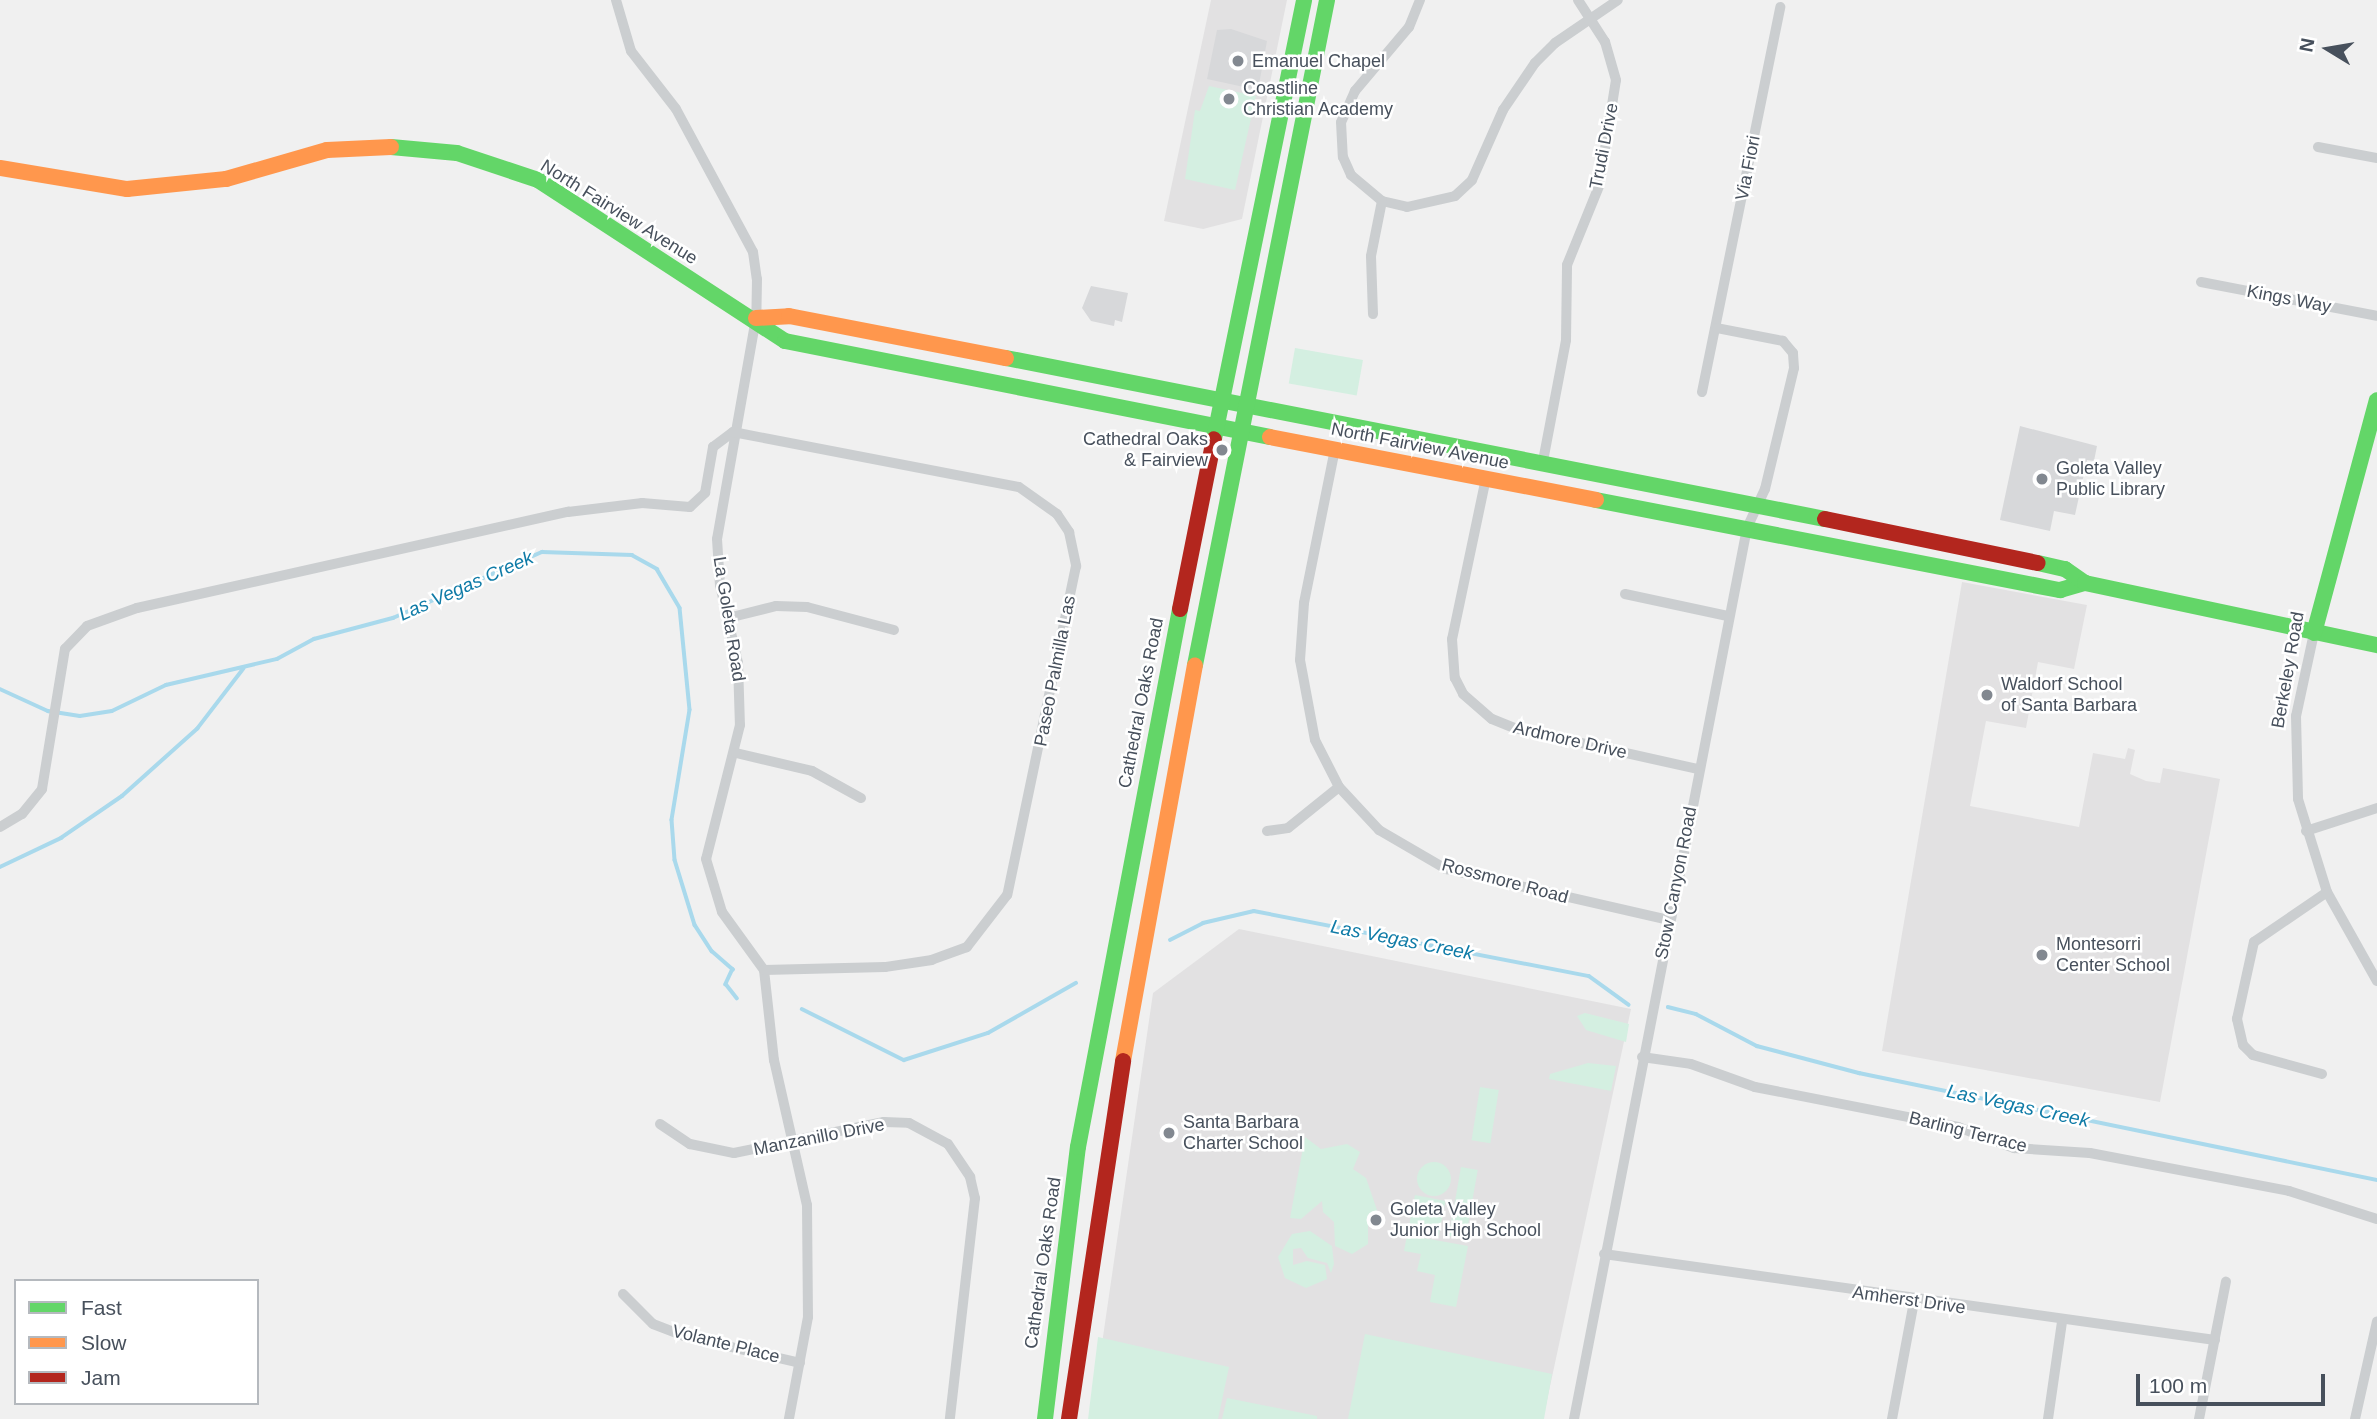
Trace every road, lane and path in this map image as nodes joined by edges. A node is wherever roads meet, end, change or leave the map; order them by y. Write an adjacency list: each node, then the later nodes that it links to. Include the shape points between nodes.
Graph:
1 (616, 0): 16 (street, La Goleta Road, via 631,51 676,109 753,252)
2 (1304, 0): 20 (main road, Cathedral Oaks Road)
3 (1327, 0): 21 (main road)
4 (1420, 0): 12 (street, via 1391,53 1355,91 1341,122 1343,157 1351,175)
5 (1578, 0): 8 (street, Trudi Drive)
6 (1618, 0): 8 (street)
7 (1780, 8): 17 (street, Via Fiori)
8 (1591, 17): 12 (street, via 1555,43 1524,78 1472,180 1455,196 1422,207); 26 (street, Trudi Drive, via 1613,60 1616,80 1599,186 1567,265 1566,340)
9 (2318, 147): 10 (street)
10 (2377, 158)
11 (0, 168): 16 (main road, North Fairview Avenue, via 127,189 226,179 327,150 401,146 457,153 538,180)
12 (1382, 201): 14 (street, via 1371,256)
13 (2201, 282): 15 (street, Kings Way)
14 (1373, 314)
15 (2377, 316)
16 (756, 318): 20 (main road, North Fairview Avenue, via 789,316); 22 (main road, North Fairview Avenue, via 785,341 807,347); 24 (street, La Goleta Road)
17 (1717, 328): 18 (street, Via Fiori); 28 (street, Stow Canyon Road, via 1776,338 1793,353 1784,417 1765,489)
18 (1702, 392)
19 (2377, 400): 35 (main road, Berkeley Road)
20 (1221, 401): 21 (main road, North Fairview Avenue); 22 (main road, Cathedral Oaks Road)
21 (1246, 406): 23 (main road); 26 (main road, North Fairview Avenue)
22 (1216, 426): 23 (main road, North Fairview Avenue); 65 (main road, Cathedral Oaks Road, via 1078,1147)
23 (1241, 431): 25 (main road, North Fairview Avenue); 66 (main road, via 1139,953)
24 (733, 432): 33 (street, La Goleta Road, via 717,539); 42 (street, via 713,447 705,493 690,508 642,503 568,512 137,608 87,626 65,649 49,722 42,789 22,814); 47 (street, Paseo Palmilla Las, via 1019,487 1057,514 1069,533 1076,566 1015,871 996,916 967,947 932,960 885,967)
25 (1335, 449): 27 (main road, North Fairview Avenue); 39 (street, Rossmore Road, via 1304,603 1300,660 1315,740)
26 (1543, 461): 28 (main road, North Fairview Avenue)
27 (1486, 478): 29 (main road, North Fairview Avenue); 38 (street, Ardmore Drive, via 1451,639 1455,678 1463,694 1492,719 1514,728)
28 (1754, 505): 29 (street, Stow Canyon Road); 30 (main road, North Fairview Avenue, via 2055,566)
29 (1747, 527): 30 (main road, North Fairview Avenue, via 2060,590); 32 (street, Stow Canyon Road)
30 (2085, 583): 35 (main road, North Fairview Avenue)
31 (1625, 594): 32 (street)
32 (1728, 616): 38 (street, Stow Canyon Road)
33 (728, 618): 34 (street, via 776,606 807,607); 37 (street, La Goleta Road, via 741,694)
34 (894, 630)
35 (2314, 633): 36 (main road, North Fairview Avenue); 44 (street, Berkeley Road, via 2294,755)
36 (2377, 645)
37 (736, 753): 40 (street, via 812,771); 47 (street, La Goleta Road, via 706,859 722,912)
38 (1698, 769): 46 (street, Stow Canyon Road)
39 (1339, 787): 43 (street, via 1288,828); 46 (street, Rossmore Road, via 1379,830 1446,869)
40 (861, 798)
41 (2377, 808): 44 (street)
42 (0, 827)
43 (1266, 831)
44 (2305, 831): 45 (street, Berkeley Road)
45 (2327, 891): 48 (street, Berkeley Road); 50 (street, via 2254,942 2237,1018 2243,1045 2253,1055)
46 (1668, 920): 49 (street, Stow Canyon Road)
47 (764, 970): 52 (street, La Goleta Road, via 774,1060)
48 (2377, 981)
49 (1642, 1056): 53 (street, Barling Terrace, via 1691,1064 1755,1087 1958,1127 2014,1148 2090,1153 2289,1191); 54 (street, Stow Canyon Road)
50 (2322, 1074)
51 (660, 1125): 52 (street, Manzanillo Drive, via 690,1144 734,1153)
52 (796, 1140): 61 (street, La Goleta Road, via 810,1241); 64 (street, Manzanillo Drive, via 884,1122 909,1123 948,1144 959,1158 975,1198 975,1227)
53 (2377, 1219)
54 (1604, 1254): 57 (street, Amherst Drive); 67 (street, Stow Canyon Road)
55 (2226, 1282): 60 (street)
56 (623, 1294): 61 (street, Volante Place, via 653,1324 684,1336)
57 (1914, 1301): 59 (street, Amherst Drive); 68 (street)
58 (2377, 1321): 62 (street)
59 (2062, 1322): 60 (street, Amherst Drive); 69 (street)
60 (2215, 1340): 70 (street)
61 (800, 1363): 63 (street, La Goleta Road)
62 (2372, 1366): 71 (street)
63 (789, 1419)
64 (950, 1419)
65 (1045, 1419)
66 (1069, 1419)
67 (1574, 1419)
68 (1892, 1419)
69 (2048, 1419)
70 (2199, 1419)
71 (2355, 1419)

